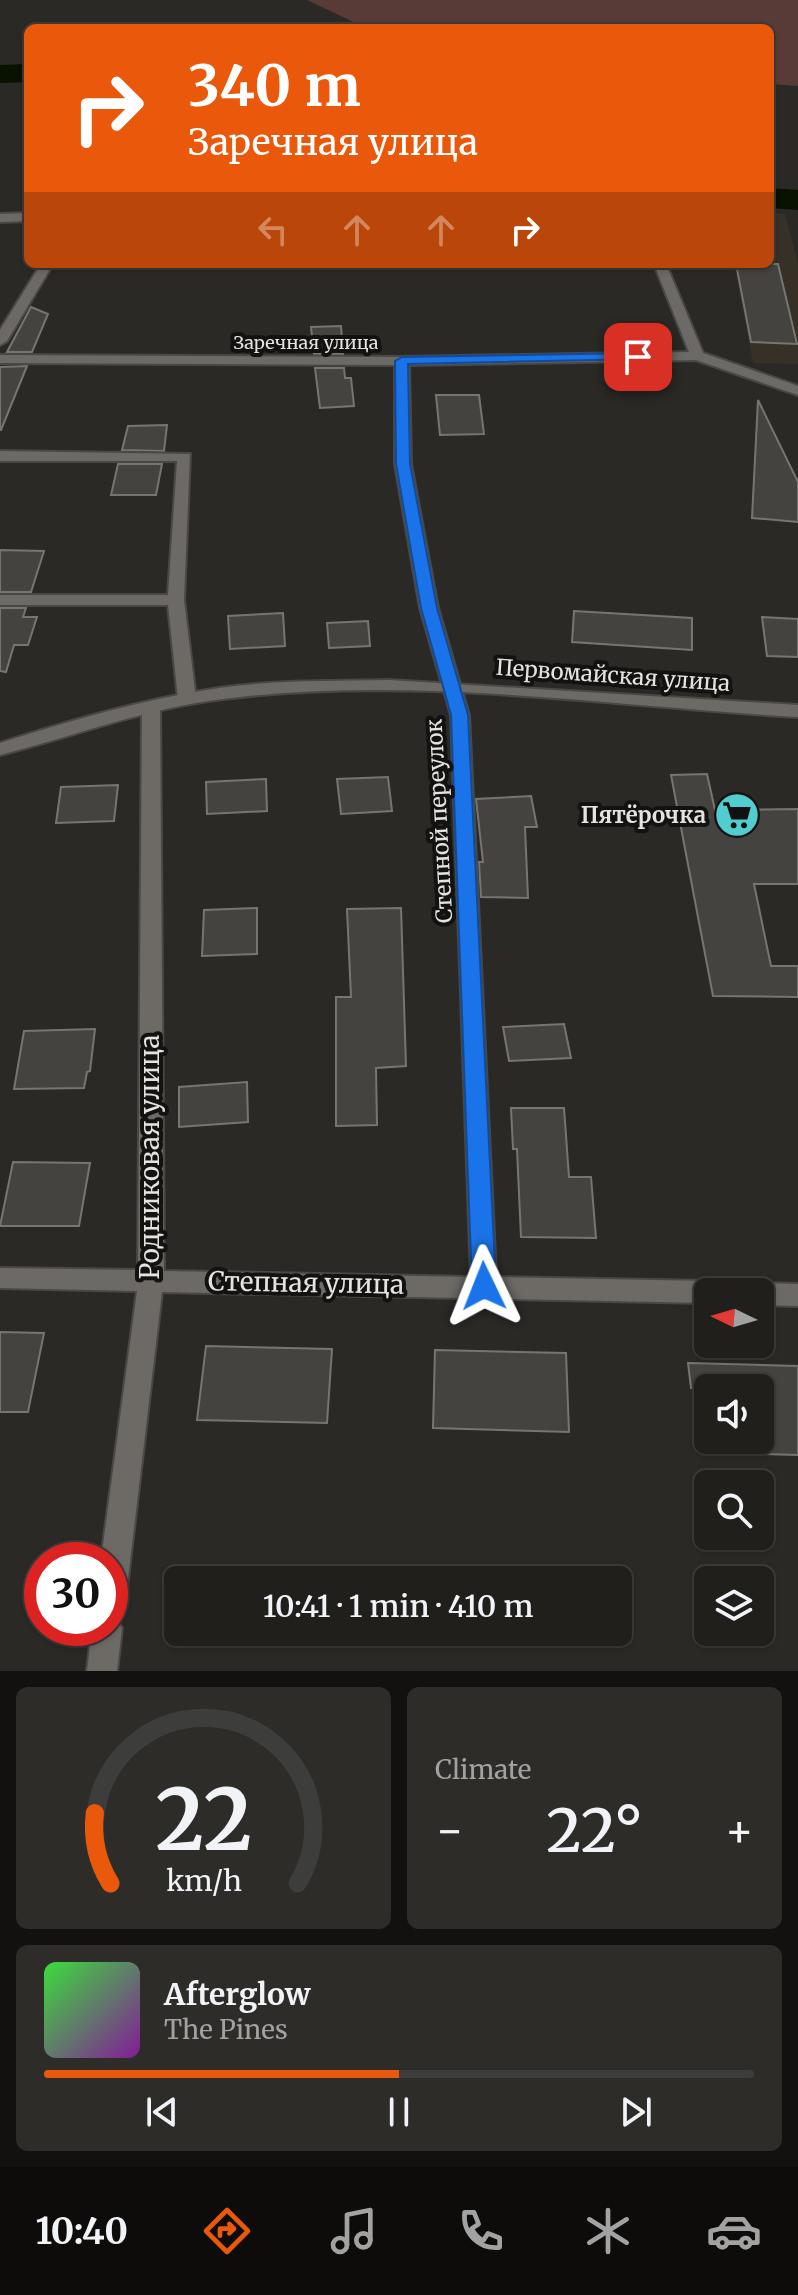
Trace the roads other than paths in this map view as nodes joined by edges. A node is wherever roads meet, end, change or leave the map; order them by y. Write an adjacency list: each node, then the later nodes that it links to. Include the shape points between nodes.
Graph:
1 (24, 217): 2 (street)
2 (0, 218)
3 (45, 268): 5 (street)
4 (662, 268): 6 (street)
5 (0, 341)
6 (697, 356): 8 (street, Заречная улица); 9 (street, Заречная улица)
7 (0, 359): 8 (street, Заречная улица)
8 (402, 361): 13 (street, Степной переулок, via 403,464 429,608)
9 (798, 391)
10 (0, 456): 12 (street, via 185,457)
11 (0, 600): 12 (street)
12 (176, 600): 14 (street)
13 (454, 689): 14 (street, Первомайская улица, via 321,686); 16 (street, Первомайская улица); 20 (street, Степной переулок, via 460,715)
14 (187, 699): 15 (street, Первомайская улица)
15 (151, 708): 17 (street, Первомайская улица); 19 (street, Родниковая улица)
16 (798, 711)
17 (0, 749)
18 (0, 1278): 19 (street, Степная улица)
19 (151, 1280): 20 (street, Степная улица); 24 (street, Родниковая улица)
20 (484, 1286): 21 (street, Степная улица)
21 (694, 1292)
22 (774, 1294): 23 (street)
23 (798, 1295)
24 (118, 1542)
25 (105, 1646): 26 (street)
26 (102, 1671)

